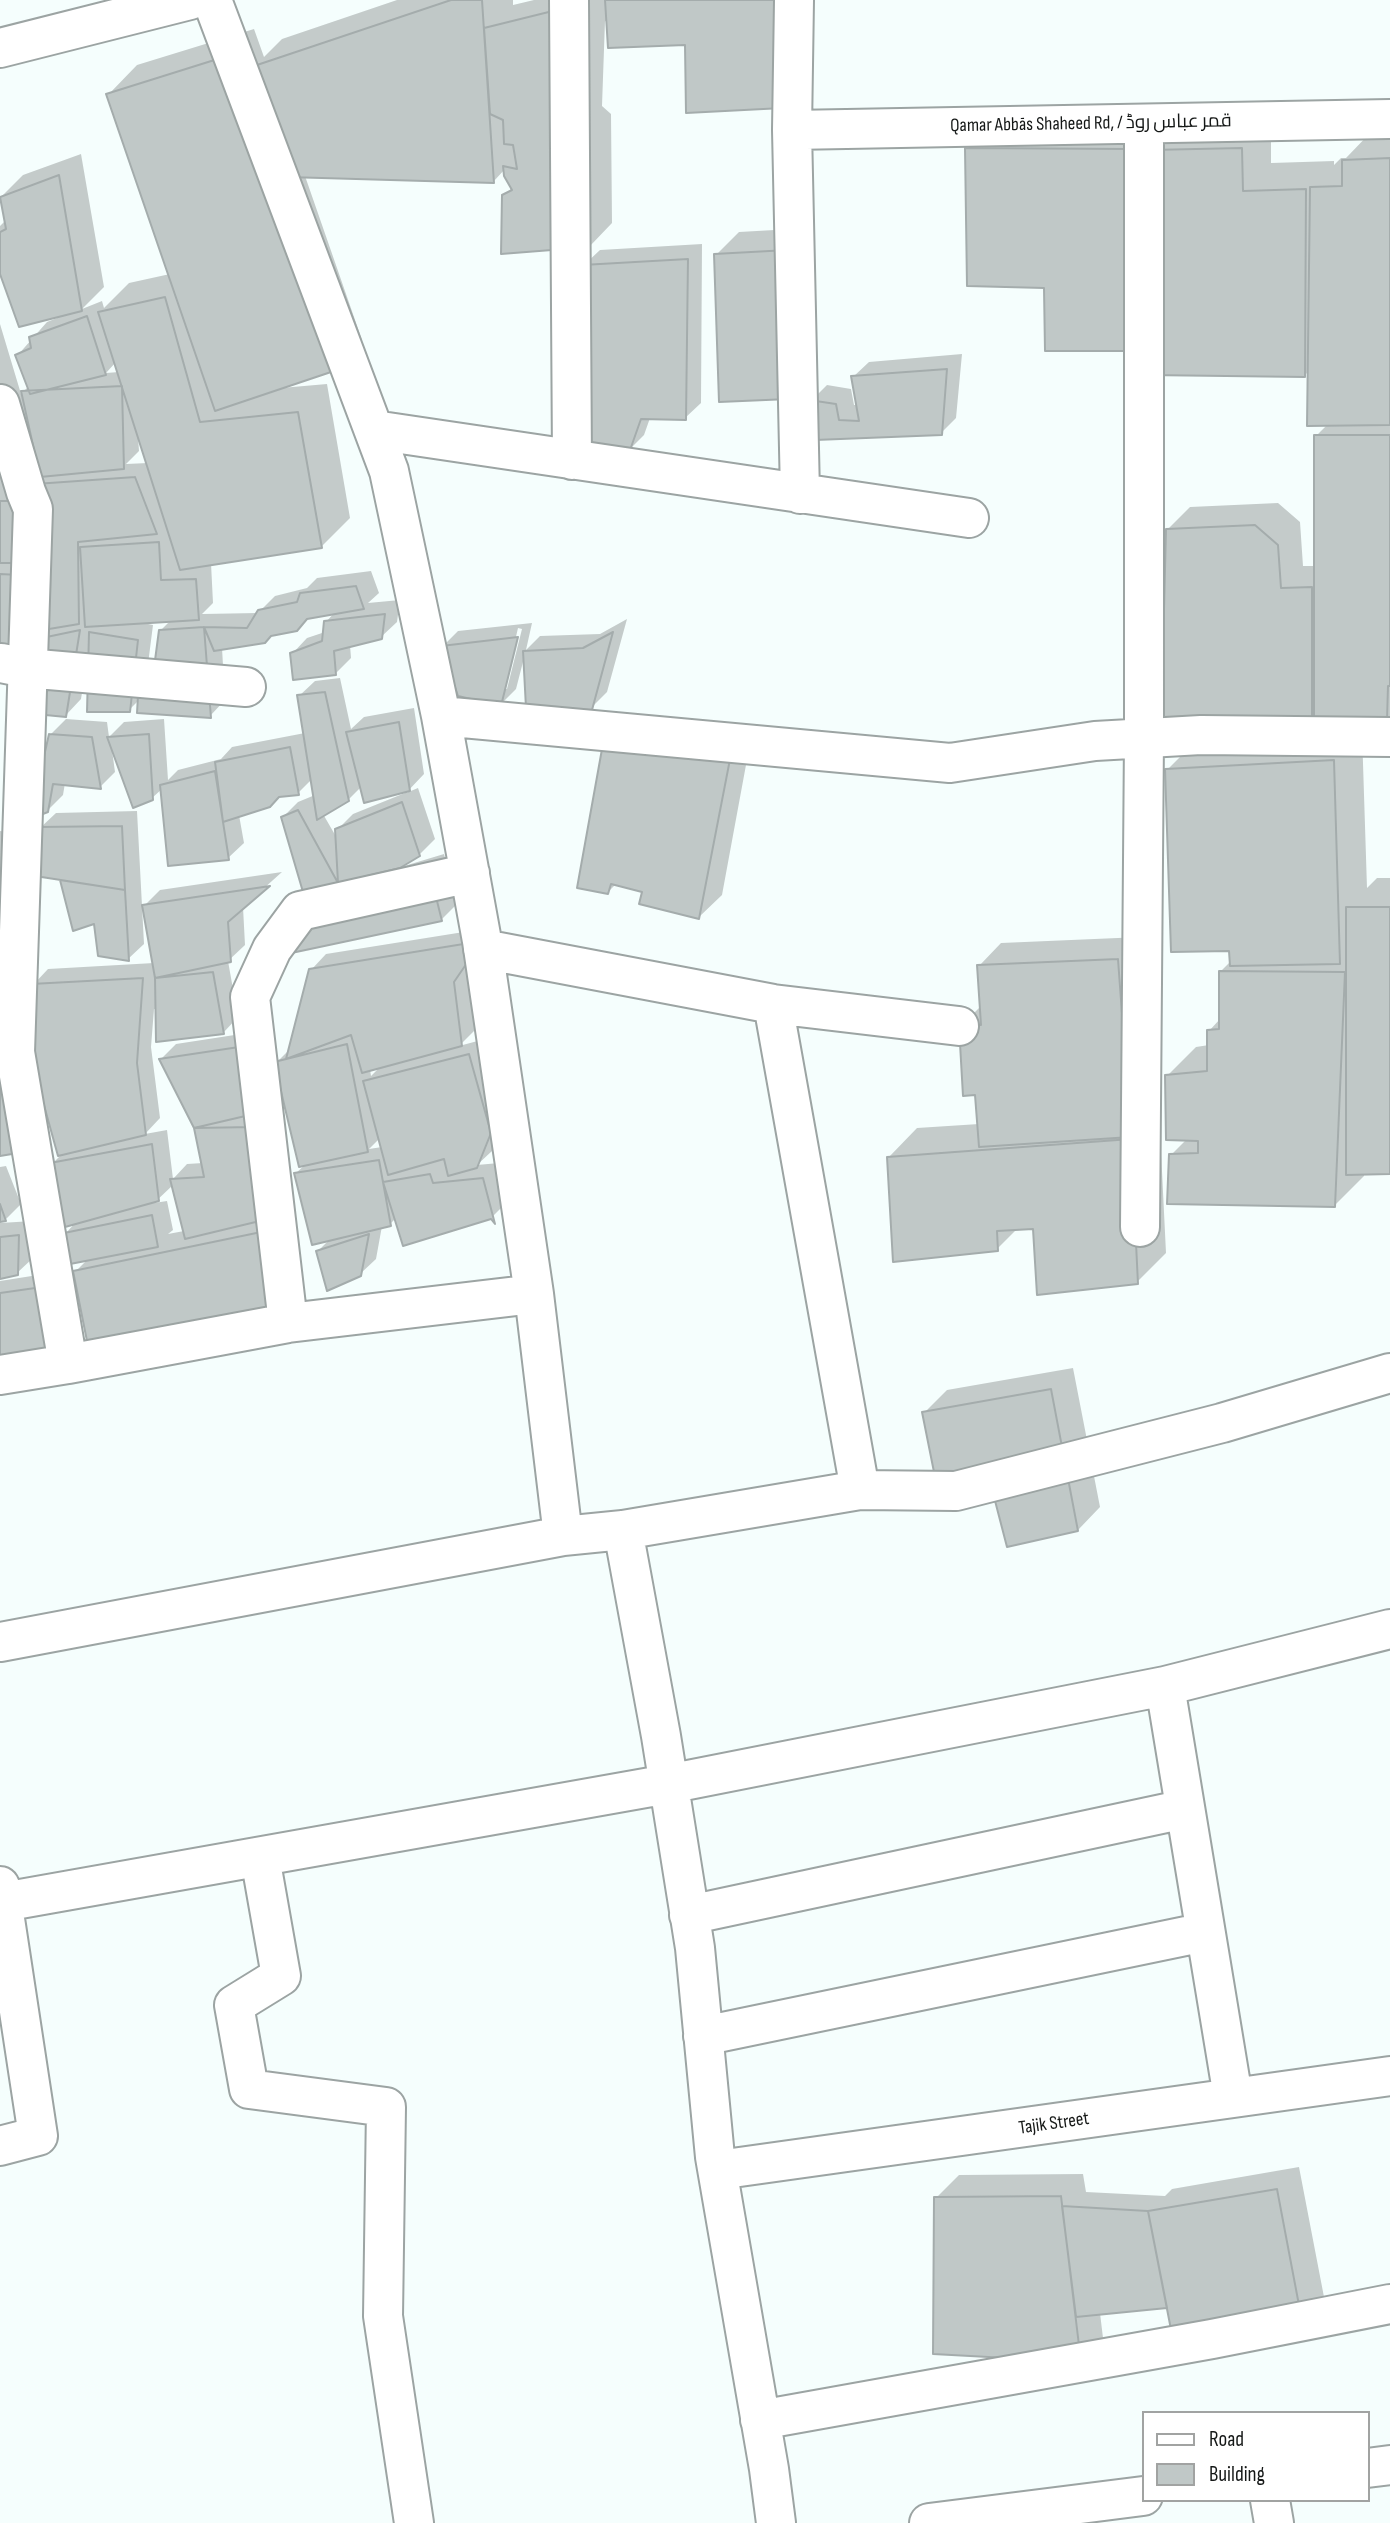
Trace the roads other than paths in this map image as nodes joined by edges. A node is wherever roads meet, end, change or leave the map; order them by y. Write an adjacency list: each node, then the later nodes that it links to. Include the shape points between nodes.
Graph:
1 (190, 0): 5 (street)
2 (212, 0): 10 (street)
3 (569, 0): 11 (street)
4 (794, 0): 8 (street)
5 (0, 48)
6 (1390, 119): 7 (street, Qamar Abbās Shaheed Rd, / قمر عباس روڈ)
7 (1144, 124): 8 (street, Qamar Abbās Shaheed Rd, / قمر عباس روڈ); 18 (street)
8 (792, 130): 12 (street)
9 (0, 404): 14 (street, via 33,509)
10 (374, 430): 11 (street); 16 (street, via 388,471)
11 (572, 460): 12 (street)
12 (800, 494): 13 (street)
13 (969, 518)
14 (13, 666): 15 (street); 19 (street)
15 (246, 687)
16 (441, 716): 18 (street, via 950,764); 20 (street)
17 (1390, 737): 18 (street)
18 (1144, 738): 25 (street)
19 (11, 823): 23 (street)
20 (470, 873): 21 (street); 27 (street, via 300,911 272,949 250,997)
21 (483, 949): 22 (street); 26 (street)
22 (773, 1004): 24 (street); 31 (street)
23 (8, 1009): 28 (street)
24 (959, 1026)
25 (1140, 1227)
26 (534, 1294): 27 (street); 33 (street)
27 (288, 1323): 28 (street)
28 (68, 1364): 30 (street)
29 (1390, 1373): 31 (street, via 1222,1423 956,1490)
30 (0, 1375)
31 (860, 1490): 32 (street)
32 (623, 1530): 33 (street); 37 (street)
33 (563, 1536): 35 (street)
34 (1390, 1629): 36 (street)
35 (0, 1642)
36 (1165, 1686): 37 (street); 38 (street)
37 (668, 1784): 39 (street); 41 (street)
38 (1185, 1809): 41 (street); 42 (street)
39 (260, 1857): 40 (street); 54 (street, via 281,1976 234,2005 249,2089 386,2107 383,2316)
40 (1, 1894): 46 (street, via 38,2136)
41 (689, 1915): 43 (street)
42 (1205, 1932): 43 (street); 45 (street)
43 (703, 2036): 47 (street)
44 (1390, 2076): 45 (street, Tajik Street)
45 (1233, 2097): 47 (street, Tajik Street)
46 (0, 2146)
47 (718, 2170): 49 (street)
48 (1390, 2304): 49 (street)
49 (760, 2420): 55 (street)
50 (1390, 2465): 51 (street)
51 (1369, 2468)
52 (1142, 2496): 56 (street)
53 (1270, 2502): 57 (street)
54 (414, 2523)
55 (776, 2523)
56 (929, 2523)
57 (1274, 2523)

